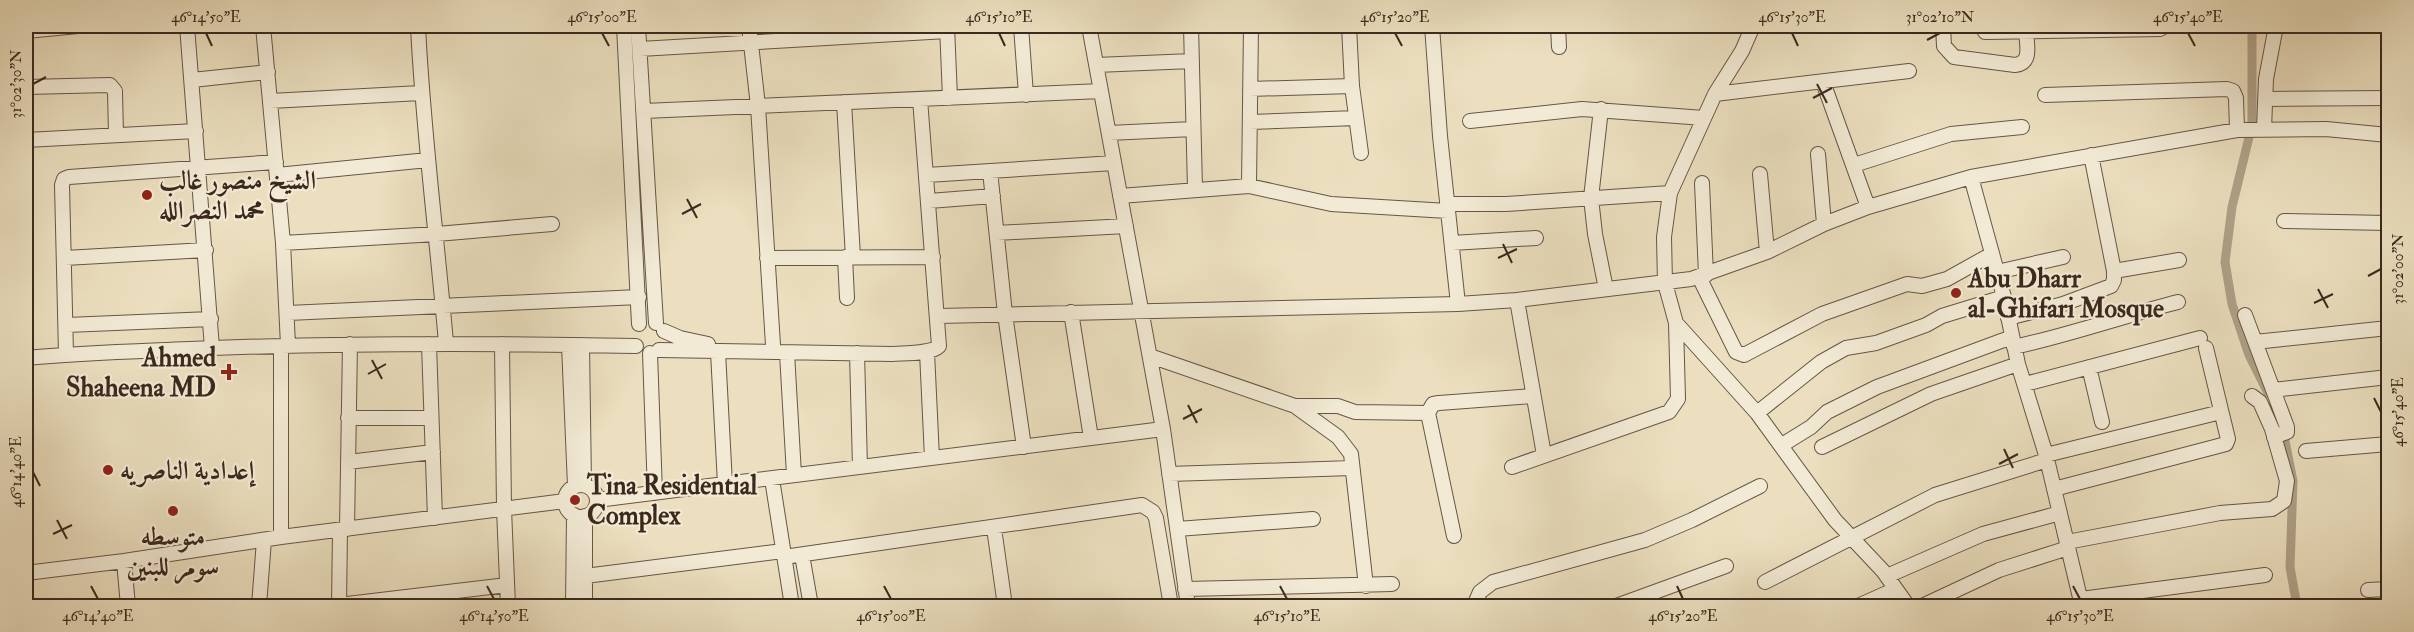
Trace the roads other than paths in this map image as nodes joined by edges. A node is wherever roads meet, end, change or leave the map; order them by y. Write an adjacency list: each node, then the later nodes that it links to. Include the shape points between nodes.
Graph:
1 (78, 26): 21 (street)
2 (188, 26): 31 (street)
3 (263, 26): 30 (street)
4 (418, 26): 37 (street)
5 (624, 26): 109 (street)
6 (638, 26): 26 (street)
7 (749, 26): 24 (street)
8 (1021, 26): 39 (street)
9 (1089, 26): 28 (street)
10 (1191, 26): 27 (street)
11 (1251, 26): 35 (street)
12 (1349, 26): 33 (street)
13 (1432, 26): 84 (street)
14 (1558, 26): 25 (street)
15 (1753, 26): 38 (street)
16 (1943, 26): 23 (street, via 1944,46 1954,57 2015,65 2026,58)
17 (2165, 26): 20 (street)
18 (2276, 26): 44 (street)
19 (947, 28): 24 (street); 41 (street)
20 (2090, 28): 23 (street)
21 (26, 31)
22 (1985, 32): 23 (street)
23 (2026, 33)
24 (751, 43): 26 (street); 47 (street)
25 (1559, 47)
26 (640, 49): 49 (street)
27 (1192, 61): 28 (street); 55 (street)
28 (1096, 65): 36 (street)
29 (1909, 71): 32 (street)
30 (268, 72): 31 (street); 45 (street)
31 (192, 80): 58 (street)
32 (1823, 82): 38 (street); 68 (street)
33 (1352, 86): 35 (street); 50 (street)
34 (26, 87): 60 (street, via 110,85 115,91)
35 (1250, 89): 53 (street)
36 (1101, 91): 39 (street); 59 (street)
37 (421, 93): 45 (street); 66 (street)
38 (1715, 94): 51 (street)
39 (1026, 95): 41 (street)
40 (2044, 95): 56 (street, via 2227,89 2236,98)
41 (950, 98): 43 (street)
42 (2388, 98): 44 (street)
43 (920, 99): 46 (street); 73 (street)
44 (2265, 99): 57 (street)
45 (270, 101): 69 (street)
46 (844, 102): 47 (street); 99 (street)
47 (758, 106): 49 (street); 102 (street)
48 (1601, 110): 51 (street); 52 (street); 81 (street)
49 (644, 111): 127 (street)
50 (1356, 118): 53 (street); 63 (street)
51 (1704, 118): 78 (street)
52 (1470, 121)
53 (1250, 122): 76 (street)
54 (2022, 127): 68 (street, via 1951,134)
55 (1193, 129): 59 (street); 77 (street)
56 (2237, 130): 57 (street); 65 (street)
57 (2262, 130): 61 (street, via 2356,130)
58 (196, 131): 60 (street); 70 (street)
59 (1109, 133): 67 (street)
60 (116, 135): 62 (street)
61 (2388, 135)
62 (26, 140)
63 (1361, 153)
64 (1818, 154): 88 (street)
65 (2091, 155): 74 (street); 104 (street)
66 (428, 160): 69 (street); 91 (street)
67 (1114, 163): 71 (street); 80 (street)
68 (1854, 165): 83 (street)
69 (276, 168): 70 (street); 93 (street)
70 (198, 169): 95 (street); 101 (street, via 64,179)
71 (990, 171): 73 (street); 79 (street)
72 (1760, 174): 96 (street)
73 (927, 175): 82 (street)
74 (1971, 177): 83 (street); 97 (street)
75 (1702, 183): 106 (street)
76 (1249, 186): 77 (street); 84 (street, via 1331,204)
77 (1195, 189): 80 (street)
78 (1670, 192): 81 (street); 107 (street, via 1664,237)
79 (993, 196): 82 (street); 90 (street)
80 (1120, 196): 89 (street)
81 (1591, 198): 84 (street); 108 (street)
82 (929, 201): 98 (street)
83 (1868, 207): 88 (street)
84 (1448, 208): 94 (street)
85 (2284, 221): 86 (street)
86 (2388, 223)
87 (552, 224): 91 (street)
88 (1824, 224): 96 (street)
89 (1126, 226): 90 (street); 116 (street)
90 (997, 233): 119 (street)
91 (437, 234): 93 (street); 115 (street)
92 (1536, 238): 94 (street)
93 (283, 243): 118 (street)
94 (1452, 243): 114 (street)
95 (206, 250): 101 (street); 123 (street)
96 (1767, 252): 106 (street)
97 (1992, 254): 105 (street); 106 (street, via 1947,279 1924,286 1907,284 1822,314 1744,355 1736,352)
98 (933, 256): 99 (street); 121 (street)
99 (849, 257): 102 (street); 110 (street)
100 (2063, 257): 105 (street)
101 (65, 258): 126 (street)
102 (767, 258): 136 (street)
103 (2180, 260): 104 (street)
104 (2114, 271): 122 (street, via 2111,286 2097,293)
105 (1997, 272): 111 (street)
106 (1703, 276): 107 (street)
107 (1665, 283): 108 (street); 124 (street)
108 (1606, 289): 112 (street)
109 (639, 297): 115 (street); 125 (street)
110 (847, 297)
111 (2004, 297): 122 (street); 159 (street, via 1942,316 1926,326 1876,343 1846,348 1821,362)
112 (1517, 300): 114 (street); 154 (street)
113 (2178, 302): 129 (street, via 2061,337)
114 (1458, 304): 116 (street)
115 (443, 306): 118 (street); 131 (street)
116 (1142, 310): 117 (street); 147 (street)
117 (1071, 312): 119 (street); 165 (street)
118 (288, 313): 137 (street)
119 (1005, 314): 121 (street); 168 (street)
120 (2245, 315): 130 (street)
121 (938, 316): 143 (street, via 941,343)
122 (2008, 318): 129 (street)
123 (211, 319): 126 (street); 139 (street)
124 (1676, 323): 159 (street); 172 (street, via 1678,399 1669,412)
125 (639, 324): 127 (street, via 650,321); 138 (street, via 633,334)
126 (67, 325): 146 (street)
127 (660, 327): 136 (street, via 698,342); 140 (street, via 664,342)
128 (2388, 328): 130 (street)
129 (2013, 342): 149 (street); 167 (street, via 1877,387 1831,409)
130 (2255, 342): 153 (street)
131 (446, 343): 133 (street); 134 (street)
132 (350, 344): 133 (street); 137 (street); 160 (street)
133 (429, 344): 161 (street)
134 (502, 344): 135 (street); 189 (street)
135 (576, 345): 138 (street); 183 (street)
136 (773, 345): 141 (street, via 892,347)
137 (284, 346): 139 (street); 198 (street)
138 (636, 346): 140 (street, via 642,351)
139 (212, 348): 146 (street)
140 (654, 351): 142 (street); 186 (street)
141 (907, 351): 143 (street); 145 (street)
142 (718, 352): 144 (street); 182 (street)
143 (927, 352): 174 (street)
144 (788, 353): 145 (street); 180 (street)
145 (857, 353): 176 (street)
146 (66, 354): 148 (street)
147 (1150, 356): 156 (street); 163 (street)
148 (26, 358)
149 (2018, 364): 152 (street); 169 (street, via 1932,394)
150 (2089, 367): 152 (street); 158 (street, via 2203,343); 162 (street)
151 (2388, 377): 153 (street)
152 (2025, 384): 173 (street)
153 (2273, 390): 164 (street, via 2287,427 2287,432)
154 (1532, 396): 157 (street, via 1439,403); 172 (street)
155 (2252, 396): 164 (street, via 2260,402)
156 (1295, 406): 157 (street, via 1338,406 1354,412); 178 (street, via 1338,437 1352,454)
157 (1428, 412): 197 (street)
158 (2221, 412): 173 (street); 185 (street, via 2228,439 2222,446)
159 (1758, 413): 167 (street)
160 (348, 418): 161 (street); 175 (street)
161 (431, 418): 171 (street)
162 (2102, 422)
163 (1163, 429): 165 (street); 179 (street)
164 (2274, 437): 201 (street, via 2287,481 2283,501 2272,509 2220,513)
165 (1091, 438): 168 (street)
166 (2388, 444): 170 (street)
167 (1782, 445): 199 (street)
168 (1024, 447): 174 (street)
169 (1822, 447)
170 (2306, 451)
171 (433, 452): 175 (street); 192 (street)
172 (1544, 455): 177 (street)
173 (2047, 457): 185 (street); 199 (street, via 1935,495)
174 (932, 458): 176 (street)
175 (348, 462): 195 (street)
176 (860, 467): 180 (street)
177 (1512, 467)
178 (1352, 468): 179 (street); 215 (street)
179 (1169, 474): 196 (street)
180 (795, 475): 181 (street)
181 (772, 478): 182 (street); 202 (street)
182 (725, 484): 186 (street)
183 (580, 486): 187 (street, via 593,490); 188 (street, via 568,492)
184 (1760, 486): 232 (street, via 1645,540 1494,582 1480,592)
185 (2054, 489): 190 (street)
186 (655, 493): 187 (street)
187 (597, 500): 191 (street, via 593,510)
188 (565, 501): 189 (street); 191 (street, via 570,512)
189 (504, 509): 192 (street); 214 (street)
190 (2060, 513): 201 (street); 211 (street, via 1974,538)
191 (579, 515): 210 (street); 225 (street)
192 (435, 518): 195 (street)
193 (1313, 519): 196 (street)
194 (994, 528): 203 (street); 206 (street, via 1143,505 1156,518); 229 (street)
195 (344, 529): 198 (street); 223 (street)
196 (1177, 529): 205 (street)
197 (1454, 536)
198 (281, 537): 200 (street)
199 (1851, 537): 211 (street); 212 (street)
200 (264, 540): 204 (street); 222 (street)
201 (2068, 545): 220 (street); 236 (street, via 1999,570)
202 (784, 554): 203 (street); 210 (street); 227 (street)
203 (802, 555): 228 (street)
204 (124, 561): 208 (street); 221 (street)
205 (1182, 564): 206 (street); 216 (street)
206 (1165, 566): 230 (street)
207 (1726, 566): 233 (street)
208 (26, 573)
209 (2265, 575): 220 (street)
210 (585, 576): 226 (street)
211 (1887, 576): 217 (street)
212 (1765, 582)
213 (1392, 584): 215 (street)
214 (507, 585): 223 (street); 224 (street)
215 (1366, 586): 216 (street)
216 (1185, 589): 231 (street)
217 (1896, 589): 234 (street); 235 (street)
218 (2388, 589): 219 (street)
219 (2368, 590)
220 (2081, 603)
221 (128, 606)
222 (259, 606)
223 (339, 606)
224 (508, 606)
225 (573, 606)
226 (585, 606)
227 (792, 606)
228 (811, 606)
229 (1005, 606)
230 (1171, 606)
231 (1188, 606)
232 (1474, 606)
233 (1616, 606)
234 (1858, 606)
235 (1908, 606)
236 (1922, 606)

